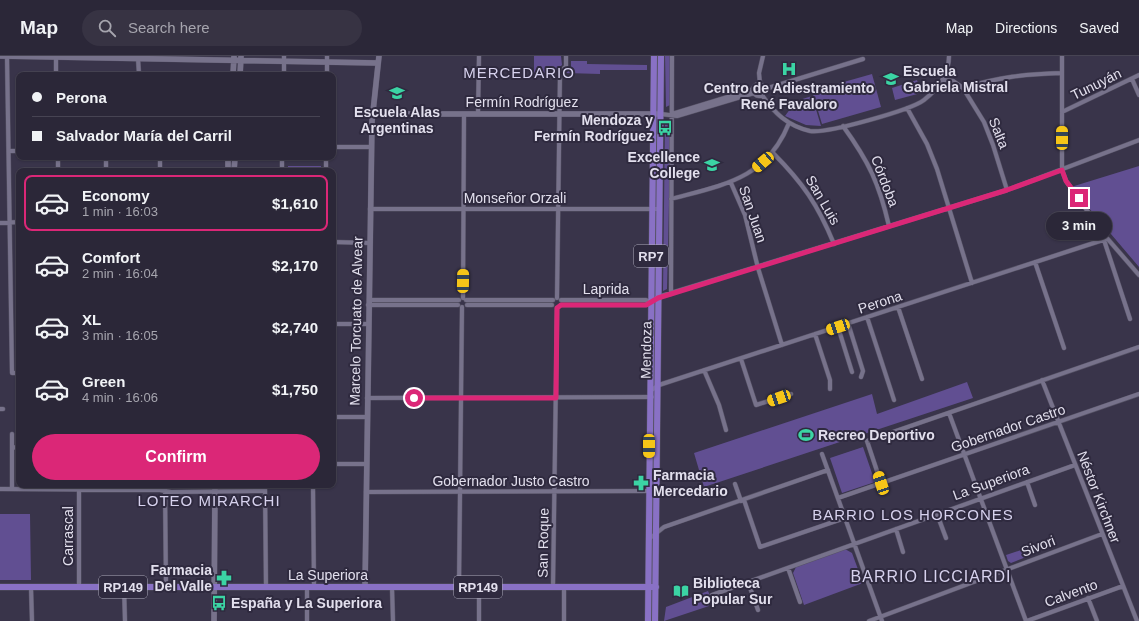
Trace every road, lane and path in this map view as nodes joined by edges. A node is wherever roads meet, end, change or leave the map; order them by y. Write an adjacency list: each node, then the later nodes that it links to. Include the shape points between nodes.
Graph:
1 (0, 56): 2 (street)
2 (7, 56): 13 (street); 50 (street)
3 (68, 56): 13 (street); 15 (street)
4 (379, 56): 19 (street, Marcelo Torcuato de Alvear)
5 (479, 56): 40 (street)
6 (566, 56): 41 (street, via 566,66 560,73)
7 (654, 56): 42 (main road, Mendoza / RP7)
8 (661, 56): 43 (main road, Mendoza / RP7)
9 (672, 56): 44 (street)
10 (763, 56): 30 (street, via 759,73)
11 (949, 56): 29 (street)
12 (1062, 56): 26 (street)
13 (56, 57): 20 (street)
14 (237, 57): 15 (street); 16 (street); 22 (street); 23 (street)
15 (138, 58): 21 (street)
16 (284, 58): 17 (street); 24 (street)
17 (327, 59): 19 (street); 25 (street)
18 (863, 59): 32 (street)
19 (378, 62): 38 (street, Marcelo Torcuato de Alvear)
20 (56, 72)
21 (139, 72)
22 (234, 72)
23 (240, 72)
24 (284, 72)
25 (327, 72)
26 (1062, 73): 31 (street, via 1020,74 991,79); 37 (street)
27 (1139, 75): 28 (street, Tunuyán)
28 (1132, 78): 35 (street); 37 (street, Tunuyán)
29 (943, 80): 31 (street); 36 (street, via 923,101)
30 (760, 84): 32 (street); 33 (street)
31 (963, 88): 55 (street, Salta, via 984,122)
32 (765, 89): 34 (street)
33 (754, 91): 34 (street, via 758,96); 44 (street, Fermín Rodríguez)
34 (762, 95): 45 (street, via 776,114)
35 (1139, 95)
36 (907, 108): 46 (street); 59 (street, via 927,144)
37 (1062, 112): 53 (street)
38 (373, 114): 39 (street, Fermín Rodríguez); 49 (street, Marcelo Torcuato de Alvear)
39 (464, 114): 40 (street, Fermín Rodríguez); 61 (street)
40 (478, 114): 41 (street, Fermín Rodríguez)
41 (559, 114): 42 (street, Fermín Rodríguez); 62 (street)
42 (654, 114): 43 (street, Fermín Rodríguez); 57 (main road, Mendoza / RP7)
43 (661, 114): 44 (street, Fermín Rodríguez); 58 (main road, Mendoza / RP7)
44 (672, 114): 56 (street)
45 (789, 123): 46 (street, via 812,131); 52 (street, via 783,139)
46 (843, 126): 66 (street, Córdoba, via 874,175)
47 (1139, 140): 53 (street, Laprida)
48 (336, 147): 49 (street)
49 (371, 147): 60 (street, Marcelo Torcuato de Alvear)
50 (9, 151): 51 (street); 63 (street)
51 (16, 151)
52 (773, 153): 54 (street, via 753,171); 70 (street, San Luis, via 796,176 813,199)
53 (1062, 170): 55 (street, Laprida); 67 (street, via 1066,181)
54 (731, 183): 56 (street); 72 (street, San Juan, via 744,215)
55 (1007, 190): 59 (street, Laprida)
56 (671, 199): 75 (street)
57 (652, 208): 58 (street, Monseñor Orzali); 62 (street, Monseñor Orzali); 80 (main road, Mendoza / RP7)
58 (660, 208): 76 (main road, Mendoza / RP7)
59 (949, 208): 66 (street, Laprida); 74 (street)
60 (370, 209): 61 (street, Monseñor Orzali); 69 (street, Marcelo Torcuato de Alvear)
61 (464, 209): 62 (street, Monseñor Orzali); 77 (street)
62 (558, 209): 78 (street)
63 (10, 222): 64 (street); 65 (street); 97 (street, via 12,373)
64 (16, 222)
65 (0, 223)
66 (889, 226): 70 (street, Laprida)
67 (1105, 239): 71 (street, Perona); 73 (street); 85 (street)
68 (336, 242): 69 (street)
69 (370, 243): 79 (street, Marcelo Torcuato de Alvear)
70 (834, 244): 72 (street, Laprida)
71 (1035, 262): 74 (street, Perona); 93 (street)
72 (758, 268): 75 (street, Laprida); 91 (street, San Juan)
73 (1139, 275)
74 (972, 283): 83 (street, Perona)
75 (671, 294): 76 (street, Laprida)
76 (658, 298): 80 (street, Laprida); 102 (main road, Mendoza / RP7)
77 (462, 299): 78 (street, Laprida); 79 (street, Laprida); 81 (street); 81 (street)
78 (557, 300): 80 (street, Laprida, via 646,300); 82 (street); 82 (street)
79 (368, 302): 81 (street, Laprida); 87 (street, Marcelo Torcuato de Alvear)
80 (650, 303): 82 (street, Laprida); 98 (main road, Mendoza / RP7)
81 (462, 306): 82 (street, Laprida); 109 (street)
82 (557, 306): 110 (street, San Roque)
83 (898, 307): 84 (street, Perona); 100 (street)
84 (867, 317): 88 (street, Perona); 111 (street)
85 (1130, 319)
86 (336, 324): 87 (street)
87 (368, 324): 108 (street, Marcelo Torcuato de Alvear)
88 (848, 324): 89 (street, Perona); 99 (street, via 864,371)
89 (838, 327): 90 (street, Perona); 96 (street)
90 (815, 334): 91 (street, Perona); 103 (street, via 830,380)
91 (782, 345): 94 (street, Perona)
92 (1139, 347): 101 (street)
93 (1064, 348)
94 (741, 359): 95 (street, Perona); 104 (street, via 756,405)
95 (704, 370): 102 (street, Perona); 117 (street, via 719,405)
96 (852, 372)
97 (16, 373)
98 (650, 376): 102 (street); 106 (main road, Mendoza / RP7)
99 (861, 377)
100 (922, 379)
101 (1042, 380): 113 (street); 116 (street, Néstor Kirchner)
102 (658, 384): 106 (street, Perona); 107 (main road, Mendoza / RP7)
103 (830, 389)
104 (791, 394)
105 (1139, 394): 116 (street, Gobernador Castro)
106 (649, 397): 107 (street); 110 (street); 112 (street); 139 (main road, Mendoza / RP7)
107 (657, 397): 112 (main road, Mendoza / RP7)
108 (367, 398): 109 (street); 115 (street, Marcelo Torcuato de Alvear)
109 (462, 398): 110 (street); 143 (street)
110 (556, 398): 144 (street, San Roque)
111 (894, 400)
112 (657, 408): 140 (main road, Mendoza / RP7)
113 (949, 413): 122 (street); 128 (street, via 867,441)
114 (336, 416): 115 (street)
115 (366, 417): 124 (street, Marcelo Torcuato de Alvear)
116 (1058, 422): 122 (street, Gobernador Castro); 125 (street, Néstor Kirchner)
117 (726, 430)
118 (12, 434): 119 (street)
119 (12, 448): 120 (street); 136 (street)
120 (16, 448)
121 (822, 454): 126 (street)
122 (964, 455): 128 (street, Gobernador Castro); 146 (street)
123 (336, 464): 124 (street)
124 (366, 464): 142 (street, Marcelo Torcuato de Alvear)
125 (1075, 465): 127 (street, La Superiora); 156 (street, Néstor Kirchner)
126 (828, 470): 145 (street); 147 (street)
127 (1026, 482): 146 (street, La Superiora); 148 (street)
128 (881, 483): 145 (street, Gobernador Castro)
129 (735, 484): 147 (street)
130 (46, 488): 136 (street)
131 (79, 488): 169 (street, Carrascal)
132 (100, 488): 137 (street)
133 (215, 488): 141 (street)
134 (313, 488): 174 (street)
135 (0, 489): 136 (street)
136 (12, 489)
137 (165, 491): 141 (street); 171 (street)
138 (265, 491): 141 (street); 173 (street)
139 (649, 491): 140 (street, Gobernador Justo Castro); 144 (street, Gobernador Justo Castro); 151 (main road, Mendoza / RP7)
140 (656, 491): 152 (main road, Mendoza / RP7)
141 (215, 492): 172 (street)
142 (366, 492): 143 (street, Gobernador Justo Castro); 175 (street, Marcelo Torcuato de Alvear)
143 (460, 492): 144 (street, Gobernador Justo Castro); 177 (street)
144 (555, 492): 179 (street, San Roque)
145 (838, 498): 150 (street)
146 (979, 498): 149 (street, La Superiora); 162 (street)
147 (742, 501): 150 (street, via 760,547); 153 (street)
148 (1035, 504)
149 (937, 514): 154 (street, La Superiora); 158 (street)
150 (845, 518): 159 (street)
151 (649, 520): 152 (street); 157 (main road, Mendoza / RP7)
152 (656, 524): 153 (street); 155 (main road, Mendoza / RP7)
153 (664, 528): 155 (street)
154 (896, 529): 159 (street, La Superiora); 160 (street)
155 (656, 533): 157 (street); 165 (main road, Mendoza / RP7)
156 (1102, 534): 162 (street, Sivori); 166 (street, Néstor Kirchner)
157 (649, 538): 164 (main road, Mendoza / RP7)
158 (946, 538)
159 (854, 544): 161 (street, La Superiora); 185 (street)
160 (903, 552)
161 (788, 568): 163 (street, La Superiora); 183 (street)
162 (1006, 570): 185 (street, Sivori); 196 (street)
163 (748, 582): 181 (street, La Superiora); 184 (street)
164 (648, 586): 165 (main road, La Superiora / RP149); 180 (main road, La Superiora / RP149); 193 (main road, Mendoza / RP7)
165 (656, 586): 194 (main road, Mendoza / RP7)
166 (1123, 586): 182 (street, Calvento); 198 (street, Néstor Kirchner)
167 (0, 587): 168 (main road, La Superiora / RP149)
168 (32, 587): 169 (main road, La Superiora / RP149); 186 (street)
169 (79, 587): 170 (main road, La Superiora / RP149)
170 (124, 587): 171 (main road, La Superiora / RP149); 187 (street)
171 (166, 587): 172 (main road, La Superiora / RP149)
172 (215, 587): 173 (main road, La Superiora / RP149); 188 (street)
173 (266, 587): 174 (main road, La Superiora / RP149)
174 (311, 587): 175 (main road, La Superiora / RP149); 189 (street)
175 (365, 587): 176 (main road, La Superiora / RP149)
176 (392, 587): 177 (main road, La Superiora / RP149); 190 (street)
177 (460, 587): 178 (main road, La Superiora / RP149)
178 (479, 587): 179 (main road, La Superiora / RP149); 191 (street)
179 (553, 587): 180 (main road, La Superiora / RP149)
180 (564, 587): 192 (street, San Roque)
181 (712, 595)
182 (1088, 598): 196 (street, Calvento); 197 (street)
183 (800, 602)
184 (758, 610)
185 (881, 619): 195 (street, Sivori)
186 (32, 621)
187 (125, 621)
188 (214, 621)
189 (307, 621)
190 (393, 621)
191 (479, 621)
192 (564, 621)
193 (648, 621)
194 (655, 621)
195 (869, 621)
196 (1026, 621)
197 (1097, 621)
198 (1137, 621)

